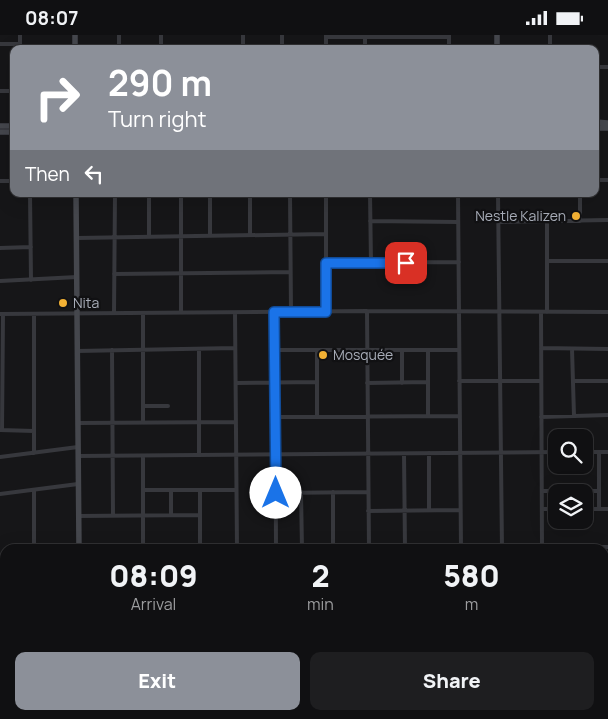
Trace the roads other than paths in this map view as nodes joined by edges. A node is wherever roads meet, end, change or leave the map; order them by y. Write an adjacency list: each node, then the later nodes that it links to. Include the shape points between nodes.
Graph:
1 (326, 36): 2 (street)
2 (365, 36): 3 (street)
3 (449, 36)
4 (30, 197): 31 (street)
5 (76, 197): 30 (street)
6 (115, 197): 28 (street)
7 (148, 197): 29 (street)
8 (181, 197): 26 (street)
9 (210, 197): 27 (street)
10 (250, 197): 24 (street)
11 (290, 197): 25 (street)
12 (326, 197): 23 (street)
13 (370, 197): 18 (street)
14 (458, 197): 21 (street)
15 (498, 197): 22 (street)
16 (580, 197): 20 (street)
17 (608, 220): 20 (street)
18 (370, 221): 21 (street); 37 (street)
19 (547, 221): 20 (street); 22 (street); 33 (street)
20 (580, 221)
21 (458, 222): 35 (street)
22 (498, 222): 50 (street)
23 (326, 234): 25 (street); 36 (street)
24 (250, 235): 25 (street); 27 (street)
25 (290, 235): 38 (street)
26 (181, 236): 27 (street); 29 (street); 39 (street)
27 (210, 236)
28 (114, 237): 29 (street); 30 (street); 40 (street)
29 (149, 237)
30 (77, 238): 41 (street)
31 (31, 247): 32 (street); 42 (street)
32 (0, 248)
33 (547, 261): 34 (street); 52 (street)
34 (608, 261)
35 (459, 262): 37 (street); 49 (street)
36 (326, 263): 37 (street); 48 (street)
37 (371, 263)
38 (290, 272): 39 (street); 47 (street)
39 (181, 273): 40 (street); 56 (street)
40 (114, 274): 54 (street)
41 (77, 277): 42 (street); 53 (street)
42 (31, 280): 43 (street)
43 (0, 281)
44 (367, 311): 48 (street); 49 (street); 69 (street)
45 (608, 311): 52 (street)
46 (274, 312): 47 (street); 57 (street); 67 (street)
47 (291, 312): 48 (street)
48 (326, 312)
49 (459, 312): 50 (street); 72 (street)
50 (500, 312): 51 (street); 80 (street)
51 (541, 312): 52 (street); 62 (street)
52 (547, 312)
53 (77, 313): 54 (street); 59 (street); 73 (street)
54 (114, 313): 55 (street)
55 (143, 313): 56 (street); 66 (street)
56 (181, 313): 57 (street)
57 (235, 313): 60 (street)
58 (2, 314): 59 (street); 100 (street)
59 (34, 314): 101 (street)
60 (235, 348): 61 (street); 81 (street)
61 (199, 349): 66 (street); 99 (street)
62 (541, 349): 63 (street); 75 (street)
63 (572, 349): 64 (street); 76 (street)
64 (608, 349)
65 (112, 350): 66 (street); 73 (street); 97 (street)
66 (144, 350): 85 (street)
67 (275, 350): 68 (street); 82 (street)
68 (317, 350): 69 (street); 78 (street)
69 (367, 350): 70 (street); 83 (street)
70 (402, 350): 71 (street); 84 (street)
71 (428, 350): 72 (street); 79 (street)
72 (459, 350): 74 (street)
73 (77, 351): 96 (street)
74 (460, 381): 80 (street); 90 (street)
75 (541, 381): 80 (street); 94 (street)
76 (573, 381): 77 (street); 91 (street)
77 (608, 381)
78 (317, 382): 82 (street); 93 (street)
79 (428, 382): 84 (street); 89 (street)
80 (500, 382): 109 (street)
81 (236, 383): 82 (street); 95 (street)
82 (275, 383): 92 (street)
83 (368, 383): 84 (street); 88 (street)
84 (402, 383)
85 (143, 406): 86 (street); 98 (street)
86 (168, 406)
87 (608, 415): 91 (street)
88 (368, 416): 89 (street); 93 (street); 112 (street)
89 (428, 416): 90 (street)
90 (460, 416): 108 (street)
91 (574, 416): 94 (street)
92 (275, 417): 93 (street); 116 (street)
93 (317, 417)
94 (542, 417): 110 (street)
95 (236, 422): 99 (street); 115 (street)
96 (78, 423): 97 (street); 102 (street)
97 (112, 423): 98 (street); 118 (street)
98 (143, 423): 99 (street)
99 (199, 423): 114 (street)
100 (1, 430): 101 (street)
101 (34, 431): 106 (street)
102 (78, 447): 106 (street); 117 (street)
103 (593, 452): 104 (street)
104 (599, 452): 105 (street); 128 (street)
105 (608, 452)
106 (34, 453): 120 (street)
107 (429, 453): 108 (street); 113 (street); 140 (street)
108 (460, 453): 109 (street); 141 (street)
109 (501, 453): 110 (street); 159 (street)
110 (542, 453): 111 (street); 127 (street)
111 (548, 453)
112 (368, 454): 113 (street); 116 (street); 131 (street)
113 (404, 454): 139 (street)
114 (199, 455): 115 (street); 119 (street)
115 (236, 455): 116 (street); 125 (street)
116 (276, 455): 132 (street)
117 (78, 456): 118 (street); 121 (street)
118 (112, 456): 119 (street); 143 (street)
119 (143, 456): 126 (street)
120 (0, 457)
121 (78, 484): 122 (street); 147 (street)
122 (34, 490): 133 (street); 148 (street)
123 (171, 490): 124 (street); 126 (street); 145 (street)
124 (200, 490): 125 (street); 146 (street)
125 (236, 490): 152 (street)
126 (143, 491): 144 (street)
127 (542, 491): 128 (street); 134 (street)
128 (599, 491): 137 (street)
129 (301, 492): 130 (street); 132 (street); 154 (street)
130 (333, 492): 131 (street); 155 (street)
131 (368, 492): 142 (street)
132 (276, 493): 153 (street)
133 (0, 495)
134 (542, 509): 135 (street); 160 (street)
135 (548, 509)
136 (593, 509): 137 (street)
137 (599, 509): 138 (street)
138 (608, 509)
139 (404, 510): 140 (street); 142 (street); 157 (street)
140 (429, 510): 141 (street)
141 (460, 510): 158 (street)
142 (368, 511): 156 (street)
143 (113, 515): 144 (street); 147 (street)
144 (143, 515): 145 (street); 150 (street)
145 (171, 515): 146 (street)
146 (200, 515): 151 (street)
147 (78, 516): 149 (street)
148 (34, 544)
149 (78, 544)
150 (143, 544)
151 (200, 544)
152 (237, 544)
153 (276, 544)
154 (302, 544)
155 (332, 544)
156 (369, 544)
157 (404, 544)
158 (461, 544)
159 (502, 544)
160 (542, 544)

